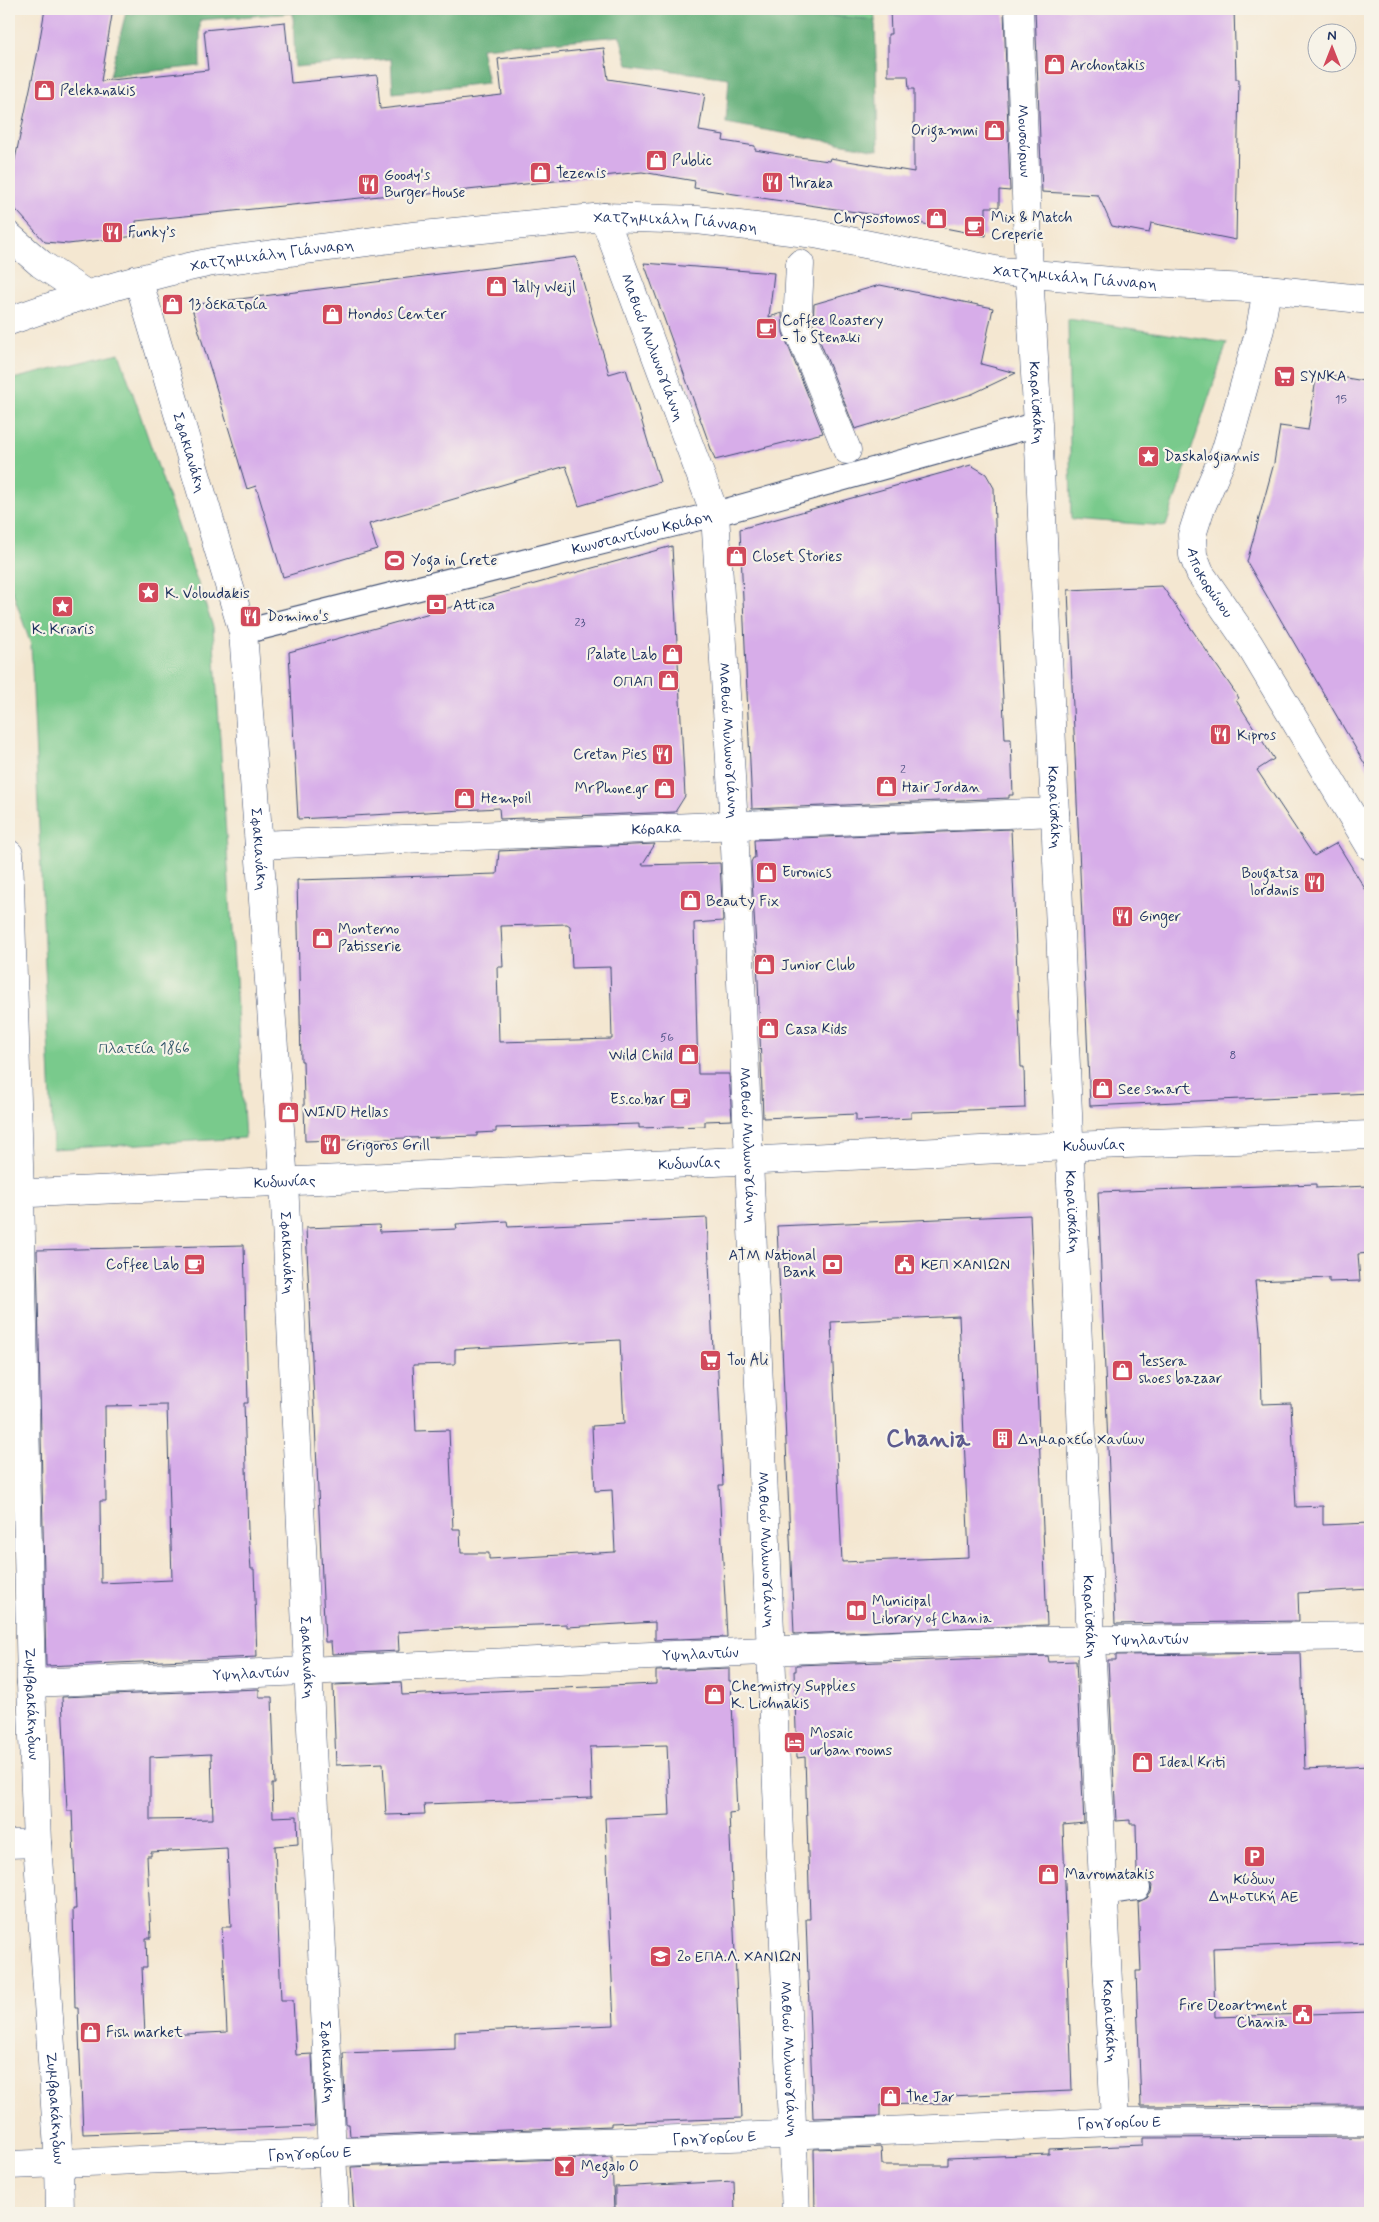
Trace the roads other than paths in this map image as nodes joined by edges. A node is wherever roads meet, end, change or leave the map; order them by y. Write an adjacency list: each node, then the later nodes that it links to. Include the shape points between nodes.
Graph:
1 (1019, 9): 5 (street, Μουσούρων)
2 (604, 217): 5 (street, Χατζημιχάλη Γιάνναρη, via 697,220 814,234 1000,272); 6 (street, Χατζημιχάλη Γιάνναρη, via 413,236 212,262); 13 (street, Μαθιού Μυλωνογιάννη)
3 (9, 236): 8 (street, via 41,264)
4 (800, 264): 12 (street, via 797,327)
5 (1029, 274): 7 (street, Χατζημιχάλη Γιάνναρη, via 1111,282); 11 (street, Καραϊσκάκη)
6 (138, 279): 8 (street, Χατζημιχάλη Γιάνναρη); 14 (street, Σφακιανάκη)
7 (1267, 289): 9 (street, Χατζημιχάλη Γιάνναρη); 18 (street, Αποκορώνου, via 1260,329 1232,430 1192,535 1193,555 1203,579 1249,644)
8 (86, 294): 10 (street, Χατζημιχάλη Γιάνναρη)
9 (1370, 300)
10 (9, 321)
11 (1038, 424): 13 (lane, Κωνσταντίνου Κριάρη); 15 (street, Καραϊσκάκη)
12 (847, 450)
13 (715, 514): 14 (lane, Κωνσταντίνου Κριάρη); 16 (street, Μαθιού Μυλωνογιάννη)
14 (243, 632): 17 (street, Σφακιανάκη)
15 (1055, 812): 16 (street, Κόρακα); 21 (street, Καραϊσκάκη)
16 (734, 825): 17 (street, Κόρακα); 22 (street, Μαθιού Μυλωνογιάννη)
17 (258, 845): 23 (street, Σφακιανάκη)
18 (1370, 846)
19 (9, 854): 24 (street, Ζυμβρακάκηδων)
20 (1370, 1135): 21 (street, Κυδωνίας)
21 (1070, 1146): 22 (street, Κυδωνίας); 26 (street, Καραϊσκάκη)
22 (750, 1161): 23 (street, Κυδωνίας); 27 (street, Μαθιού Μυλωνογιάννη)
23 (284, 1182): 24 (street, Κυδωνίας); 28 (street, Σφακιανάκη)
24 (15, 1194): 29 (street, Ζυμβρακάκηδων)
25 (1370, 1636): 26 (street, Υψηλαντών)
26 (1091, 1641): 27 (street, Υψηλαντών, via 971,1642); 33 (street, Καραϊσκάκη)
27 (772, 1652): 28 (street, Υψηλαντών); 36 (street, Μαθιού Μυλωνογιάννη)
28 (309, 1672): 29 (street, Υψηλαντών); 37 (street, Σφακιανάκη)
29 (31, 1683): 30 (street, Ζυμβρακάκηδων)
30 (37, 1843): 31 (street); 38 (street, Ζυμβρακάκηδων)
31 (9, 1844)
32 (1138, 1888): 33 (lane)
33 (1104, 1893): 35 (street, Καραϊσκάκη)
34 (1370, 2121): 35 (street, Γρηγορίου Ε)
35 (1115, 2122): 36 (street, Γρηγορίου Ε)
36 (793, 2134): 37 (street, Γρηγορίου Ε); 42 (street, Μαθιού Μυλωνογιάννη)
37 (331, 2153): 38 (street, Γρηγορίου Ε); 41 (street, Σφακιανάκη)
38 (58, 2163): 39 (street, Γρηγορίου Ε); 40 (street, Ζυμβρακάκηδων)
39 (9, 2165)
40 (60, 2213)
41 (335, 2213)
42 (796, 2213)

